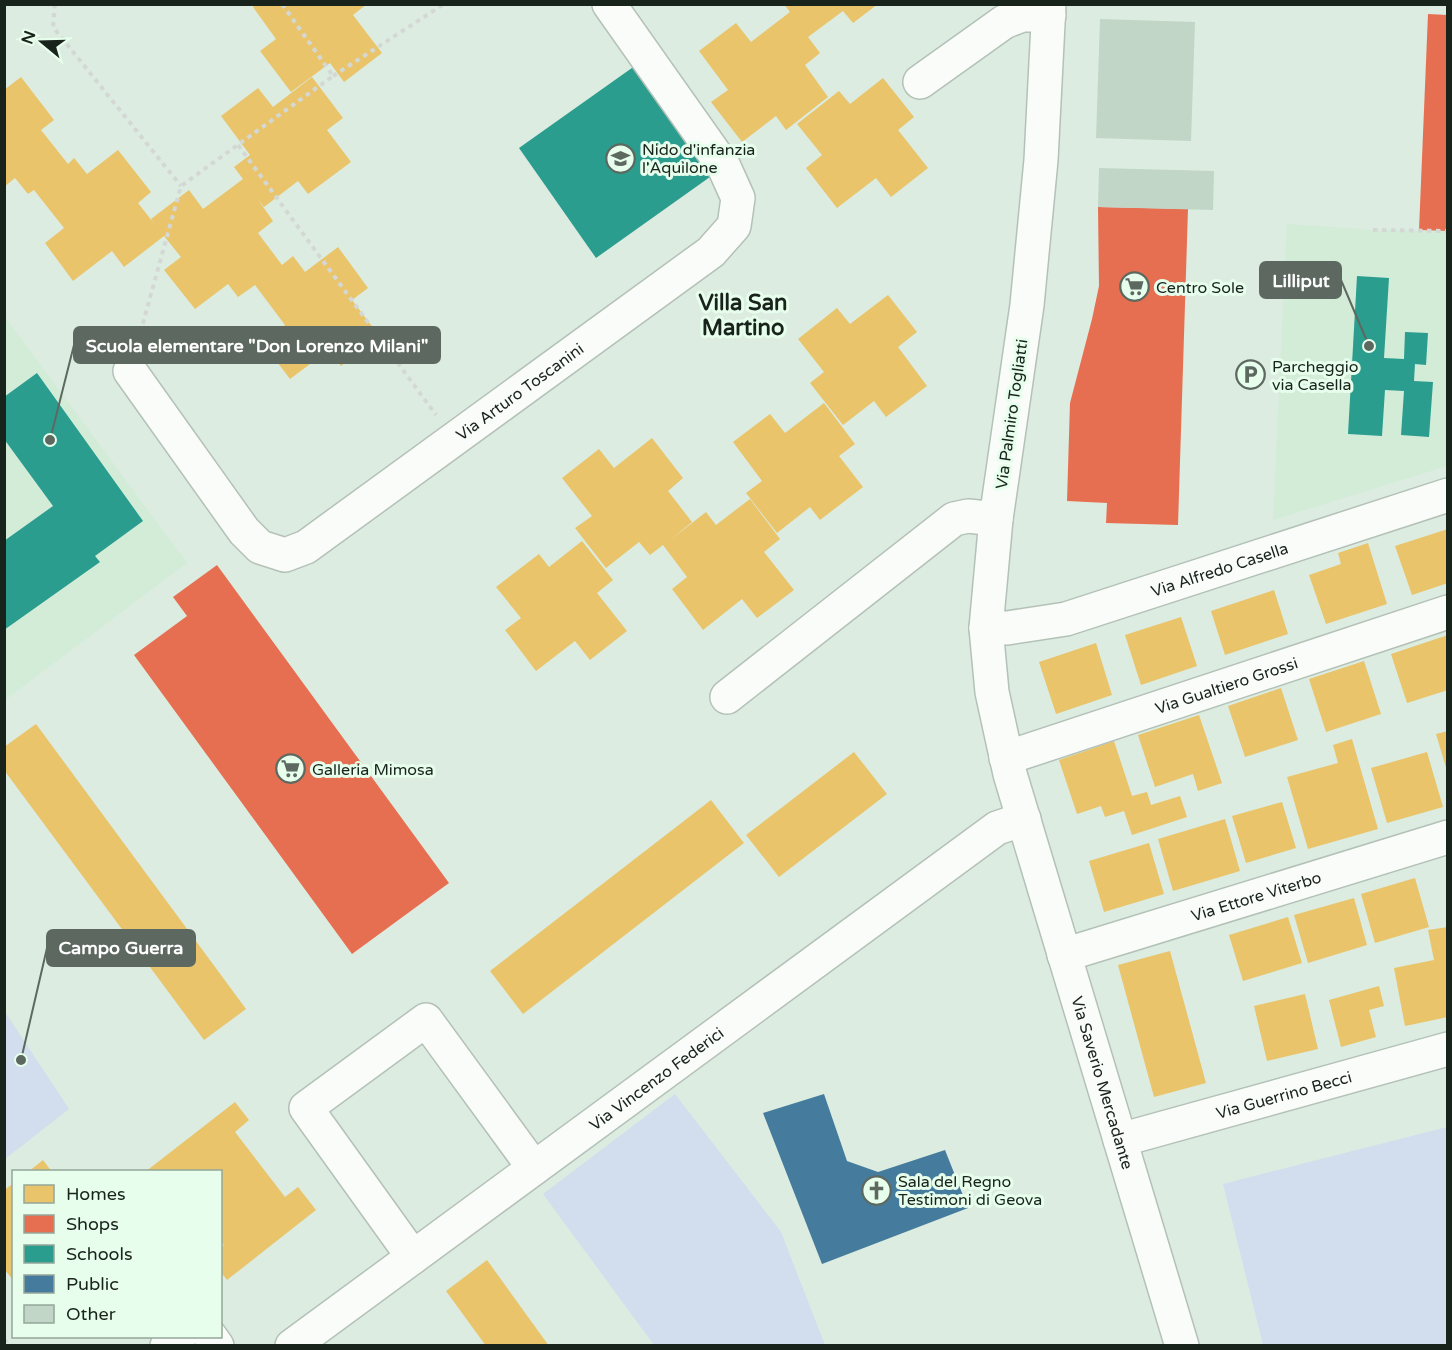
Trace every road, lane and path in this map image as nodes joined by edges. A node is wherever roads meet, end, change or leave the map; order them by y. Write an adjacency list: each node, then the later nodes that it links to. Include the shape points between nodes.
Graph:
1 (55, 4): 9 (path, via 53,27)
2 (282, 4): 6 (path)
3 (444, 4): 6 (path)
4 (609, 4): 13 (street, Via Arturo Toscanini, via 724,167 738,198 734,226 711,252)
5 (1049, 10): 7 (street, via 1004,22); 15 (street, Via Palmiro Togliatti, via 1041,160 1027,305)
6 (333, 76): 8 (path)
7 (920, 82)
8 (238, 145): 9 (path); 13 (path)
9 (181, 186): 12 (path)
10 (1373, 230): 11 (path)
11 (1448, 231)
12 (130, 371): 13 (street, Via Arturo Toscanini, via 244,531 260,547 285,555 306,547)
13 (454, 439)
14 (1448, 495): 17 (street, Via Alfredo Casella, via 1066,619)
15 (996, 519): 17 (street, Via Palmiro Togliatti); 18 (street, via 954,519)
16 (1448, 612): 19 (street, Via Gualtiero Grossi)
17 (986, 628): 19 (street, Via Palmiro Togliatti, via 992,692)
18 (727, 697)
19 (1006, 758): 20 (street, Via Palmiro Togliatti)
20 (1024, 819): 22 (street, Via Saverio Mercadante); 25 (street, Via Vincenzo Federici, via 997,828)
21 (1448, 837): 22 (street, Via Ettore Viterbo)
22 (1064, 955): 24 (street, Via Saverio Mercadante)
23 (1448, 1049): 24 (street, Via Guerrino Becci)
24 (1119, 1140): 30 (street, Via Saverio Mercadante)
25 (534, 1168): 26 (street, Via Vincenzo Federici); 26 (street, via 426,1020 365,1064 306,1108)
26 (413, 1257): 29 (street, Via Vincenzo Federici)
27 (4, 1339): 28 (path)
28 (9, 1346)
29 (292, 1346)
30 (1182, 1346)

